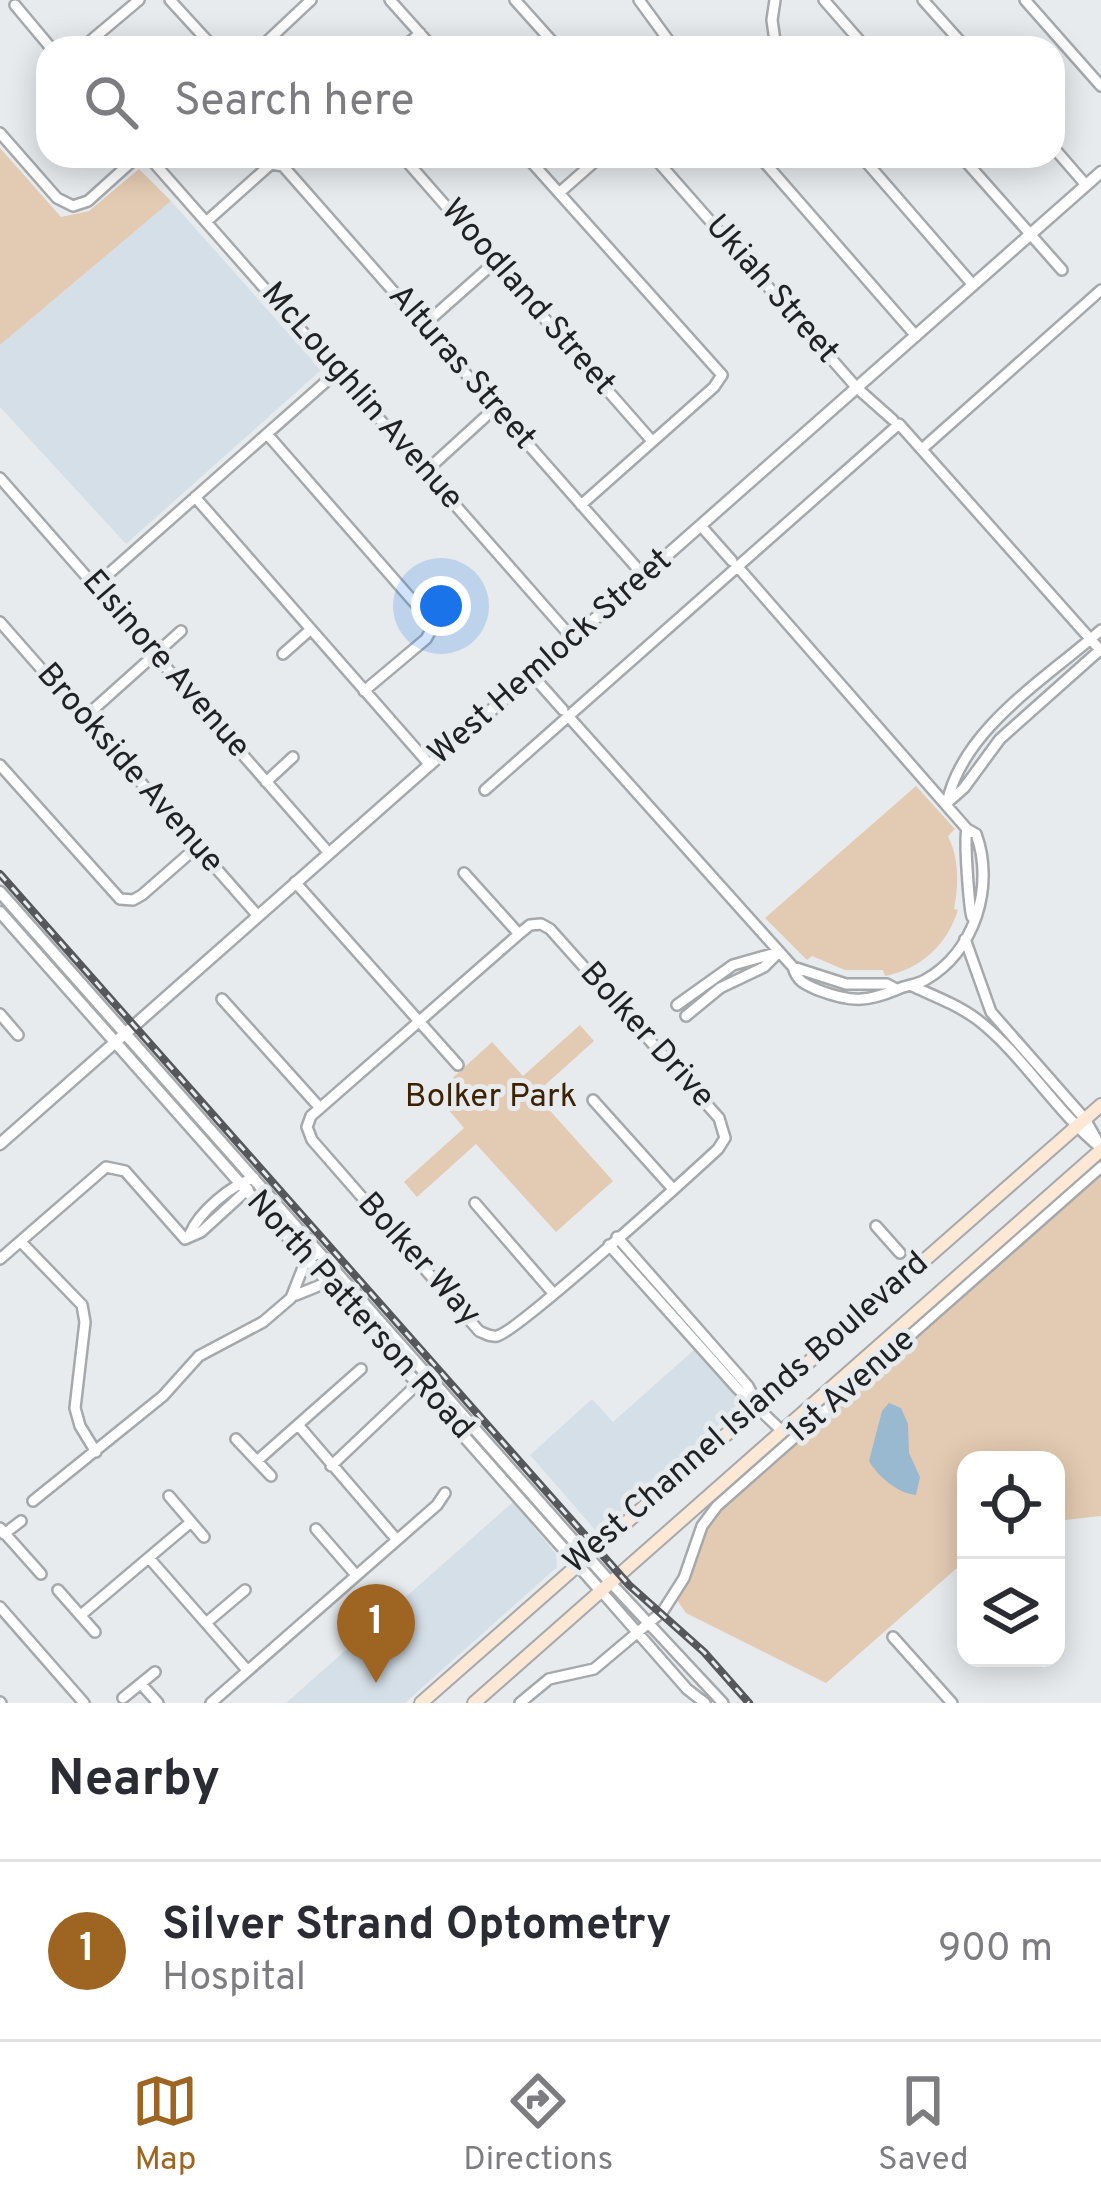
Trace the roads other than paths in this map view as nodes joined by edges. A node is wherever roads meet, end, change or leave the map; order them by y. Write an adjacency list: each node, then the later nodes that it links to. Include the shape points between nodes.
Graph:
1 (139, 0): 14 (street)
2 (170, 0): 15 (street)
3 (311, 0): 16 (street)
4 (390, 0): 12 (street)
5 (515, 0): 19 (street)
6 (639, 0): 20 (street)
7 (775, 0): 21 (street)
8 (824, 0): 22 (street)
9 (923, 0): 23 (street)
10 (1025, 0): 24 (street)
11 (15, 5): 13 (street)
12 (420, 33): 17 (street); 18 (street)
13 (41, 36)
14 (96, 36)
15 (203, 36)
16 (273, 36)
17 (417, 36)
18 (423, 36)
19 (547, 36)
20 (665, 36)
21 (774, 36)
22 (856, 36)
23 (955, 36)
24 (1057, 36)
25 (1065, 45): 26 (street)
26 (1101, 86)
27 (0, 134): 29 (street, via 73,206)
28 (1065, 160): 41 (street)
29 (125, 168)
30 (159, 168): 43 (street, McLoughlin Avenue)
31 (270, 168): 43 (street, Alturas Street)
32 (282, 168): 49 (street, Alturas Street)
33 (413, 168): 45 (street, Woodland Street)
34 (537, 168): 42 (street)
35 (587, 168): 42 (street)
36 (664, 168): 52 (street, Ukiah Street)
37 (769, 168): 50 (street)
38 (871, 168): 47 (street)
39 (971, 168): 44 (street)
40 (1101, 172): 41 (street, West Hemlock Street)
41 (1087, 185): 44 (street, West Hemlock Street)
42 (559, 193): 56 (street, via 723,377)
43 (206, 222): 51 (street, McLoughlin Avenue)
44 (1030, 235): 46 (street); 47 (street, West Hemlock Street)
45 (495, 262): 49 (street); 56 (street, Woodland Street)
46 (1062, 270)
47 (973, 286): 50 (street, West Hemlock Street)
48 (1101, 290): 57 (street)
49 (424, 325): 53 (street, Alturas Street)
50 (916, 336): 52 (street, West Hemlock Street)
51 (338, 371): 55 (street); 58 (street, McLoughlin Avenue)
52 (857, 388): 54 (street, Ukiah Street); 62 (street, West Hemlock Street)
53 (495, 408): 58 (street); 61 (street, Alturas Street)
54 (896, 422): 57 (street, Ukiah Street); 63 (street)
55 (267, 434): 60 (street); 76 (street, via 434,625)
56 (652, 441): 61 (street)
57 (922, 448): 71 (street, Ukiah Street)
58 (426, 471): 70 (street, McLoughlin Avenue)
59 (0, 478): 65 (street, Elsinore Avenue)
60 (195, 497): 65 (street); 67 (street)
61 (581, 505): 64 (street, Alturas Street)
62 (701, 526): 63 (street); 64 (street, West Hemlock Street)
63 (735, 564): 77 (street); 84 (street)
64 (644, 576): 70 (street, West Hemlock Street)
65 (96, 585): 73 (street, Elsinore Avenue)
66 (0, 622): 78 (street, Brookside Avenue)
67 (310, 630): 74 (street); 76 (street)
68 (1101, 630): 71 (street)
69 (181, 631): 73 (street)
70 (573, 639): 75 (street, West Hemlock Street)
71 (1090, 639): 72 (street, Ukiah Street); 84 (street, via 986,733 952,781)
72 (1101, 650): 84 (street, via 1000,739)
73 (156, 654): 78 (street); 82 (street, Elsinore Avenue)
74 (283, 654)
75 (532, 675): 77 (street); 81 (street, West Hemlock Street)
76 (364, 691): 81 (street)
77 (565, 713): 83 (street); 94 (street)
78 (85, 717): 85 (street, Brookside Avenue)
79 (293, 757): 82 (street)
80 (0, 765): 85 (street, via 127,902)
81 (430, 765): 86 (street, West Hemlock Street)
82 (266, 782): 86 (street, Elsinore Avenue)
83 (485, 790)
84 (947, 803): 93 (street, via 976,834 985,877)
85 (198, 846): 91 (street, Brookside Avenue)
86 (329, 853): 88 (street, West Hemlock Street)
87 (464, 873): 92 (street)
88 (296, 882): 91 (street, West Hemlock Street); 100 (street)
89 (0, 892): 102 (street)
90 (0, 912): 102 (street)
91 (258, 916): 102 (street, West Hemlock Street)
92 (519, 934): 100 (street); 112 (street, Bolker Drive, via 533,924 550,929 719,1118 722,1144)
93 (965, 939): 95 (street, via 942,968); 107 (street, via 992,1012)
94 (779, 952): 95 (street, via 793,967 846,984); 97 (street, via 733,964); 99 (street)
95 (912, 986): 107 (street, via 980,1022)
96 (222, 999): 106 (street)
97 (677, 1005)
98 (0, 1014): 101 (street)
99 (686, 1016)
100 (420, 1022): 103 (street); 106 (street)
101 (18, 1035)
102 (120, 1038): 108 (street, West Hemlock Street); 111 (street, North Patterson Road)
103 (458, 1066)
104 (592, 1100): 112 (street)
105 (1101, 1105): 107 (main road, West Channel Islands Boulevard)
106 (320, 1108): 121 (street, Bolker Way, via 307,1126 312,1140 479,1331 502,1335)
107 (1080, 1123): 109 (street); 125 (main road, West Channel Islands Boulevard)
108 (0, 1144)
109 (1101, 1148): 127 (main road, West Channel Islands Boulevard)
110 (1101, 1167): 153 (street, 1st Avenue, via 717,1506 678,1589)
111 (247, 1184): 116 (street, via 187,1236 124,1171 103,1168); 118 (street, North Patterson Road)
112 (673, 1190): 115 (street, Bolker Drive)
113 (475, 1203): 121 (street)
114 (876, 1226): 117 (street)
115 (613, 1241): 121 (street, Bolker Way); 125 (street)
116 (21, 1242): 119 (street); 129 (street, via 82,1305 75,1408)
117 (900, 1253)
118 (314, 1256): 120 (street, North Patterson Road); 122 (street); 124 (street, North Patterson Road)
119 (0, 1259)
120 (328, 1282): 122 (street); 124 (street, North Patterson Road)
121 (553, 1293)
122 (291, 1298): 129 (street, via 199,1356)
123 (361, 1369): 126 (street)
124 (423, 1380): 131 (street); 143 (street, North Patterson Road)
125 (758, 1405): 127 (street); 143 (main road, West Channel Islands Boulevard)
126 (299, 1426): 130 (street); 131 (street)
127 (783, 1432): 146 (main road, West Channel Islands Boulevard)
128 (236, 1439): 130 (street)
129 (97, 1452): 135 (street)
130 (258, 1460): 132 (street)
131 (331, 1466): 141 (street)
132 (271, 1476)
133 (445, 1493): 141 (street)
134 (169, 1496): 137 (street)
135 (34, 1501)
136 (21, 1521): 139 (street)
137 (191, 1522): 140 (street); 142 (street)
138 (316, 1528): 145 (street)
139 (2, 1533): 144 (street)
140 (204, 1537)
141 (397, 1540): 145 (street)
142 (149, 1558): 150 (street); 152 (street)
143 (582, 1559): 146 (street, North Patterson Road); 165 (main road, West Channel Islands Boulevard)
144 (41, 1574)
145 (356, 1575): 158 (street)
146 (606, 1586): 153 (street); 156 (street); 166 (main road, West Channel Islands Boulevard)
147 (58, 1590): 150 (street)
148 (244, 1590): 152 (street)
149 (0, 1607): 151 (street)
150 (81, 1615): 155 (street)
151 (10, 1619): 154 (street); 162 (street)
152 (206, 1623): 158 (street)
153 (651, 1623): 156 (street, 1st Avenue); 169 (street)
154 (0, 1628)
155 (95, 1632)
156 (638, 1634): 167 (street, 1st Avenue, via 594,1669 549,1679); 168 (street)
157 (892, 1637): 170 (street)
158 (248, 1670): 164 (street)
159 (154, 1672): 160 (street)
160 (141, 1684): 161 (street); 163 (street)
161 (123, 1699)
162 (84, 1703)
163 (158, 1703)
164 (211, 1703)
165 (421, 1703)
166 (474, 1703)
167 (520, 1703)
168 (700, 1703)
169 (722, 1703)
170 (952, 1703)

